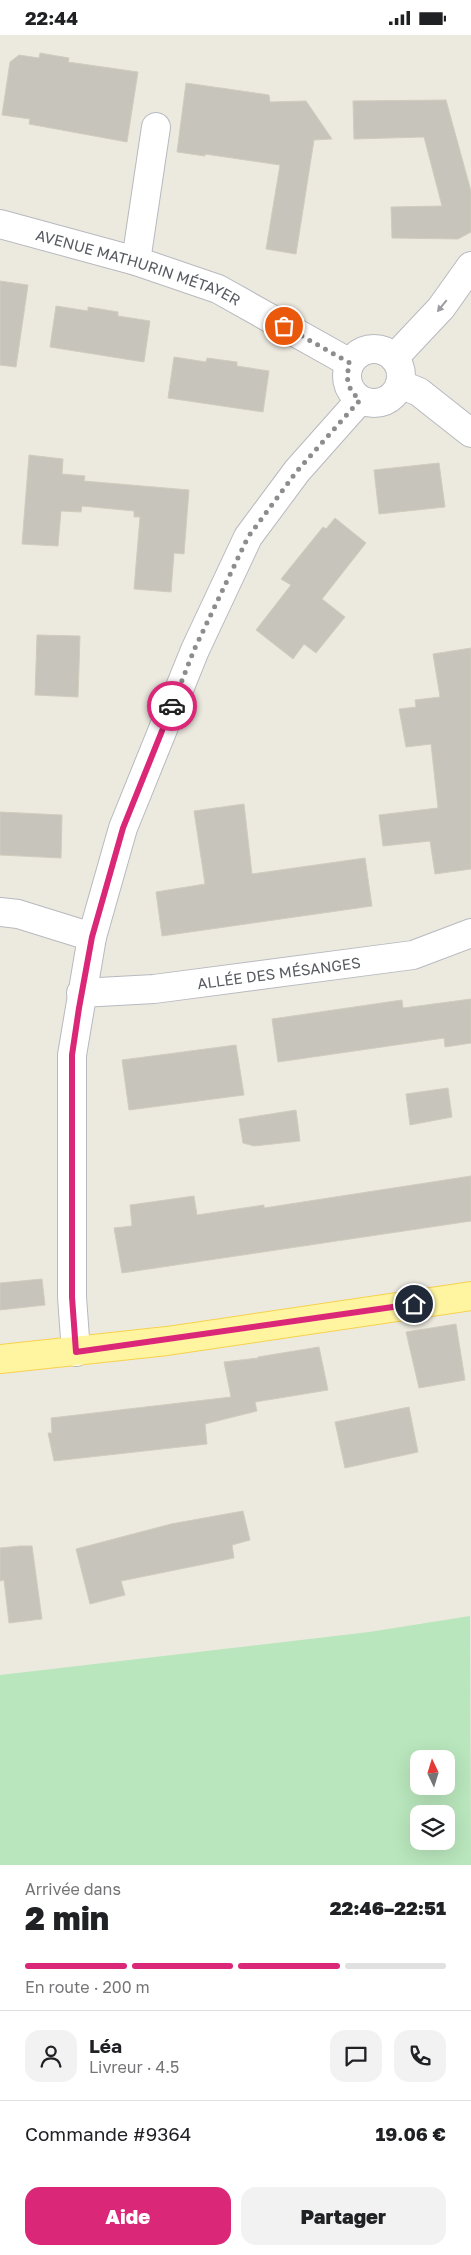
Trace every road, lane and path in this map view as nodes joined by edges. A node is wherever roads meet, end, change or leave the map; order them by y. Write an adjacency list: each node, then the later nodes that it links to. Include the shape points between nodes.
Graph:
1 (156, 127): 3 (street)
2 (0, 224): 3 (street, AVENUE MATHURIN MÉTAYER)
3 (136, 261): 6 (street, AVENUE MATHURIN MÉTAYER, via 218,289)
4 (471, 266): 5 (street, one-way to 5, via 441,308)
5 (394, 358): 6 (street, via 370,349 362,351); 7 (street, via 401,375)
6 (350, 363): 8 (street, via 347,379)
7 (400, 384): 8 (street, via 384,402); 9 (street, via 419,392)
8 (360, 400): 12 (street, via 297,471 248,537 194,650 123,828)
9 (471, 433)
10 (0, 911): 12 (street)
11 (471, 933): 13 (street, ALLÉE DES MÉSANGES, via 413,955 154,989)
12 (92, 937): 13 (street)
13 (81, 993): 15 (street, via 72,1055 72,1297)
14 (471, 1295): 15 (main road)
15 (76, 1352): 16 (main road)
16 (0, 1359)

